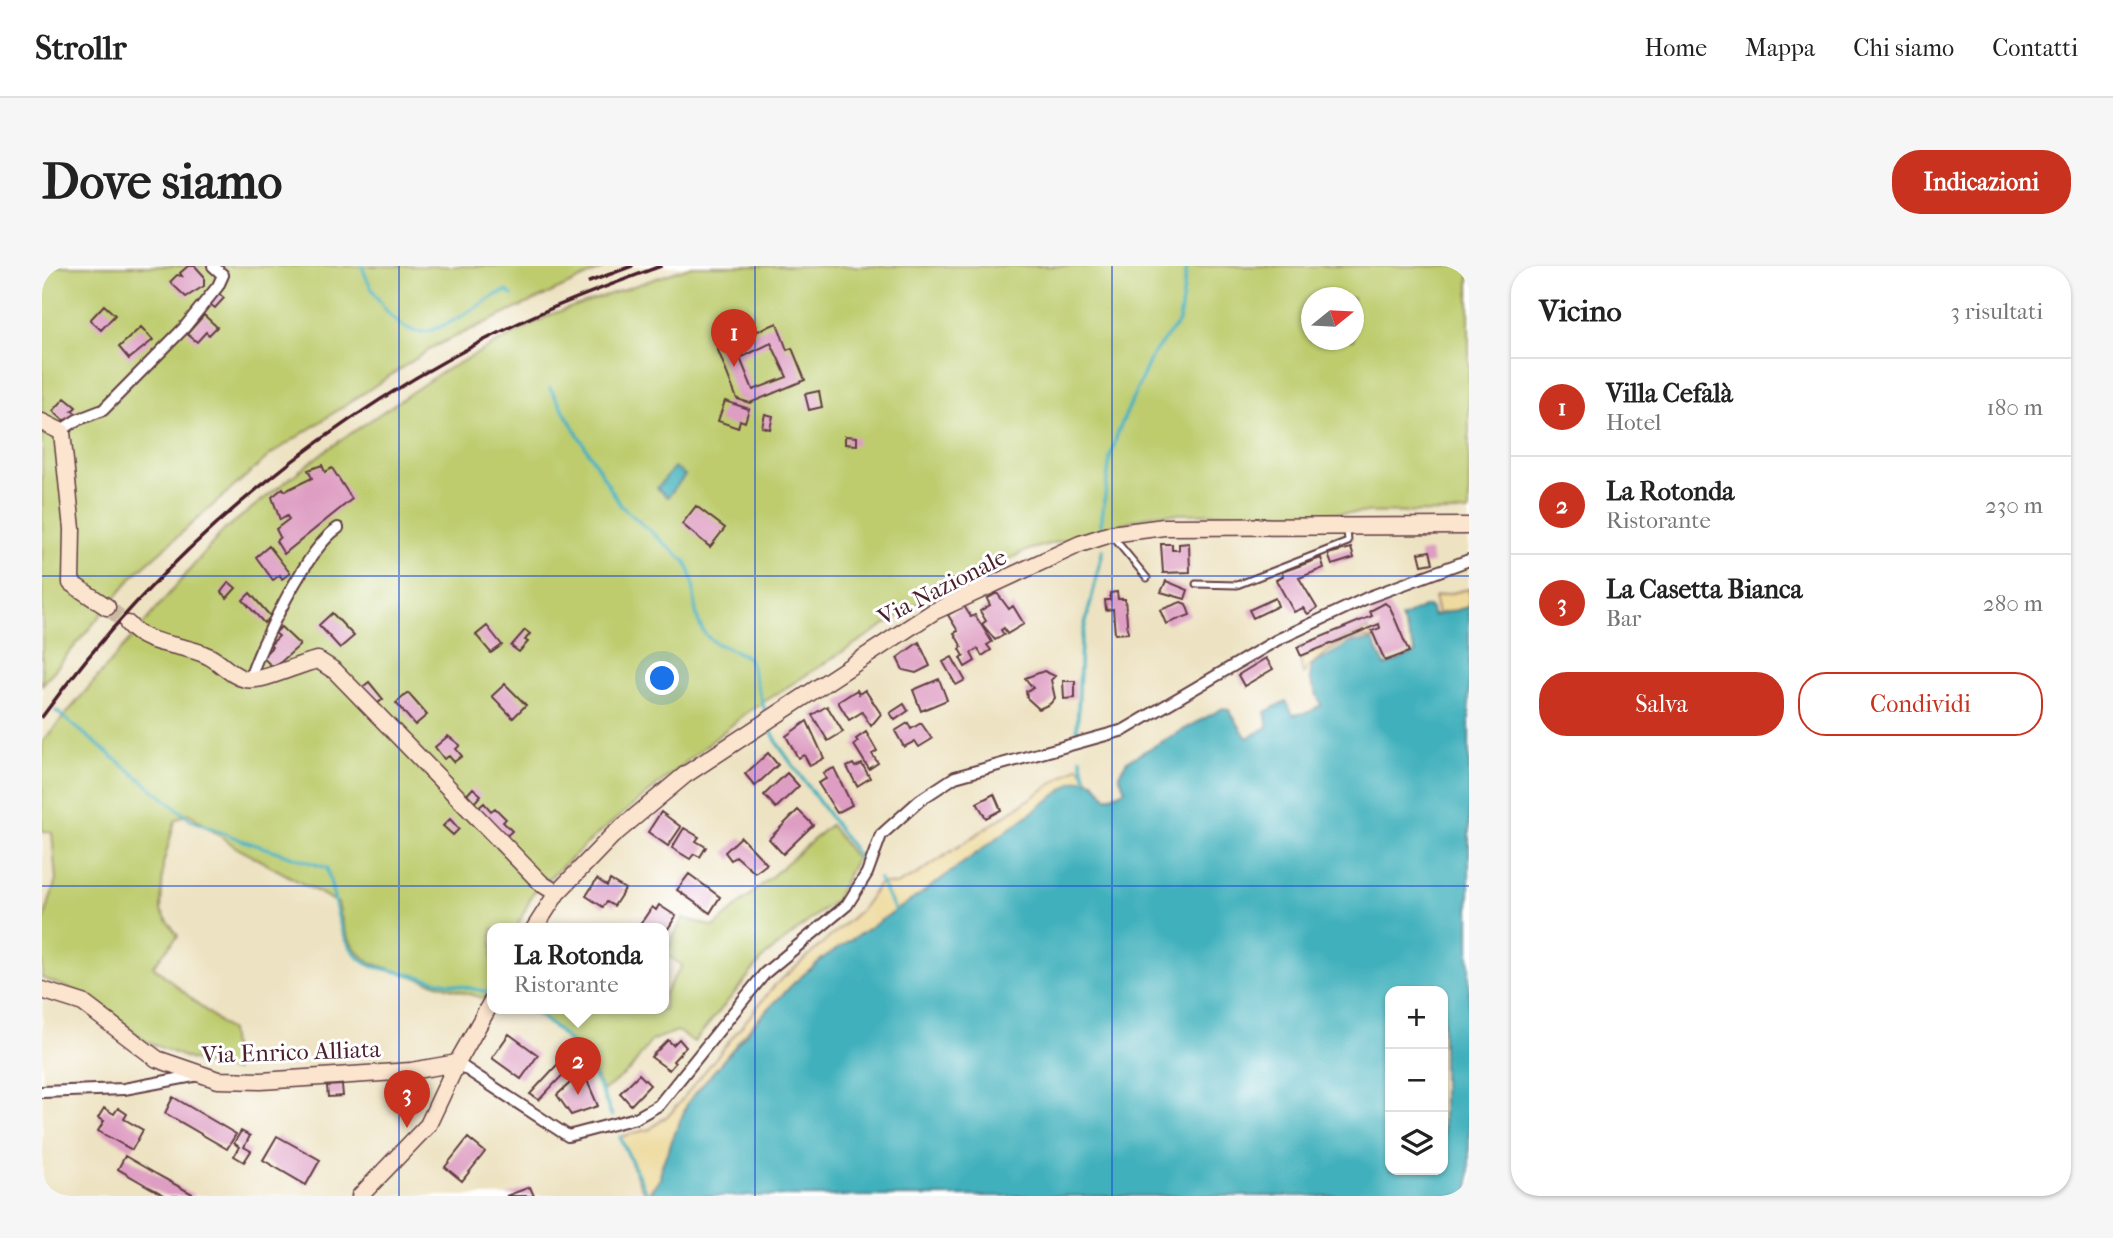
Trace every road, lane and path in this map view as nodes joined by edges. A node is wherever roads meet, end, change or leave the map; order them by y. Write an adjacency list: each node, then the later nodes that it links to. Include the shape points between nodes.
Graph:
1 (213, 266): 3 (street, via 223,275 218,286 184,328 103,410)
2 (42, 422): 3 (main road)
3 (60, 431): 11 (main road, via 67,454 71,583)
4 (1347, 526): 5 (main road, Via Nazionale); 7 (main road, Via Nazionale, via 1164,527); 10 (lane, via 1348,542 1237,585)
5 (1469, 526)
6 (338, 528): 13 (street, via 325,536 273,618)
7 (1111, 534): 9 (lane); 14 (main road, Via Nazionale, via 933,612 886,640 685,775 612,836)
8 (1469, 560): 18 (street, via 1369,597 1277,640 1124,730 943,784 881,835 867,873 847,905 765,972 659,1105 636,1118 578,1136 559,1132)
9 (1147, 578)
10 (1196, 584)
11 (107, 607)
12 (128, 624): 13 (main road, via 147,638 208,656)
13 (250, 679): 14 (main road, via 309,661 327,666 542,884)
14 (557, 893): 15 (main road, Via Nazionale)
15 (538, 923)
16 (42, 990): 19 (main road, via 83,1003 157,1059)
17 (487, 1010): 18 (main road)
18 (457, 1063): 19 (main road, Via Enrico Alliata, via 411,1072 272,1080 218,1080); 21 (main road, via 421,1134)
19 (199, 1075): 20 (street, Via Enrico Alliata, via 124,1089)
20 (42, 1092)
21 (360, 1196)

